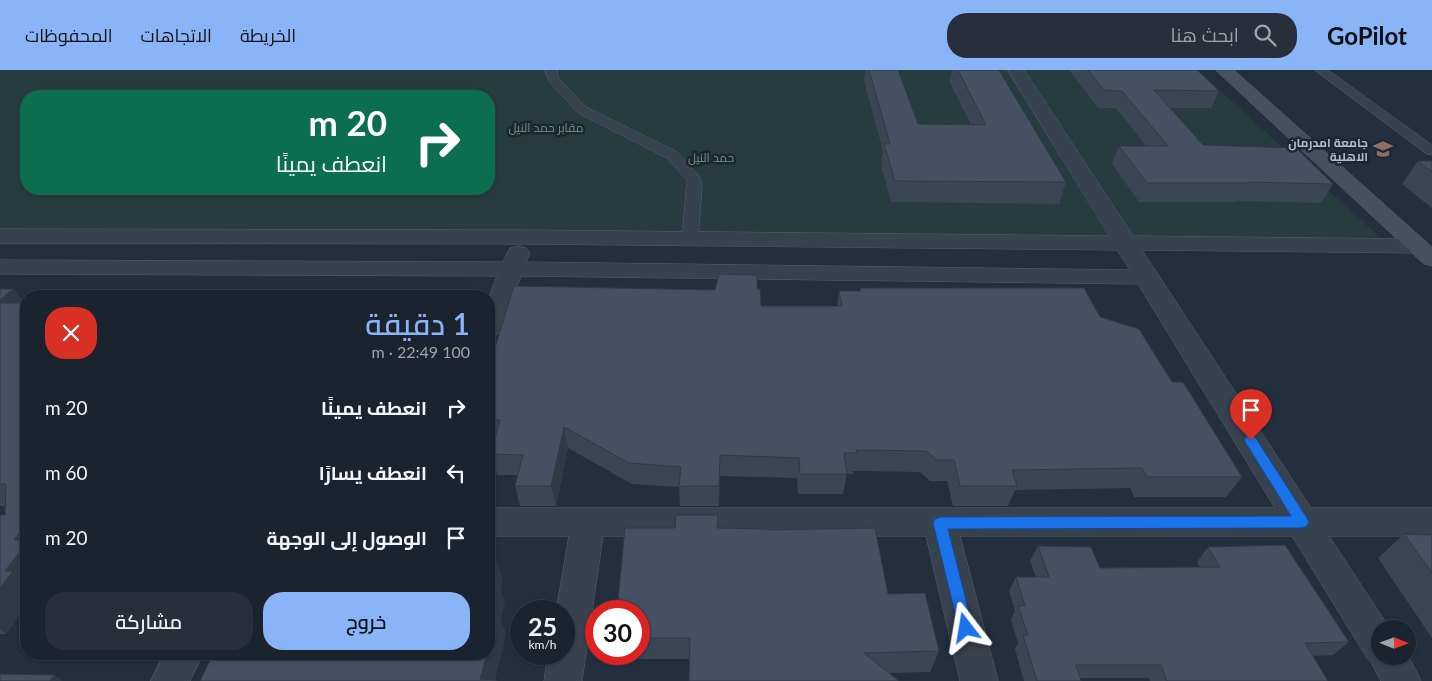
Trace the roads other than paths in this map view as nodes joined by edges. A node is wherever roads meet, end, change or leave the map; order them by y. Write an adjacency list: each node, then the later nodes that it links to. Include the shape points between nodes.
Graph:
1 (551, 70): 8 (lane, via 553,79 582,110 672,155 694,178)
2 (1016, 70): 9 (street)
3 (1224, 70): 10 (street)
4 (1321, 70): 5 (lane)
5 (1432, 151)
6 (0, 236): 7 (street)
7 (524, 237): 8 (street); 12 (street)
8 (690, 239): 9 (street)
9 (1127, 244): 10 (street); 13 (street)
10 (1425, 253)
11 (0, 267): 12 (street)
12 (512, 269): 13 (street); 14 (street)
13 (1148, 277): 16 (street)
14 (495, 313)
15 (495, 522): 18 (street)
16 (1302, 522): 17 (street); 19 (street); 20 (street)
17 (1432, 522)
18 (588, 523): 19 (street); 24 (street)
19 (940, 523): 25 (street)
20 (1371, 632)
21 (181, 660): 23 (street)
22 (1392, 665): 26 (street)
23 (170, 681)
24 (562, 681)
25 (979, 681)
26 (1402, 681)

